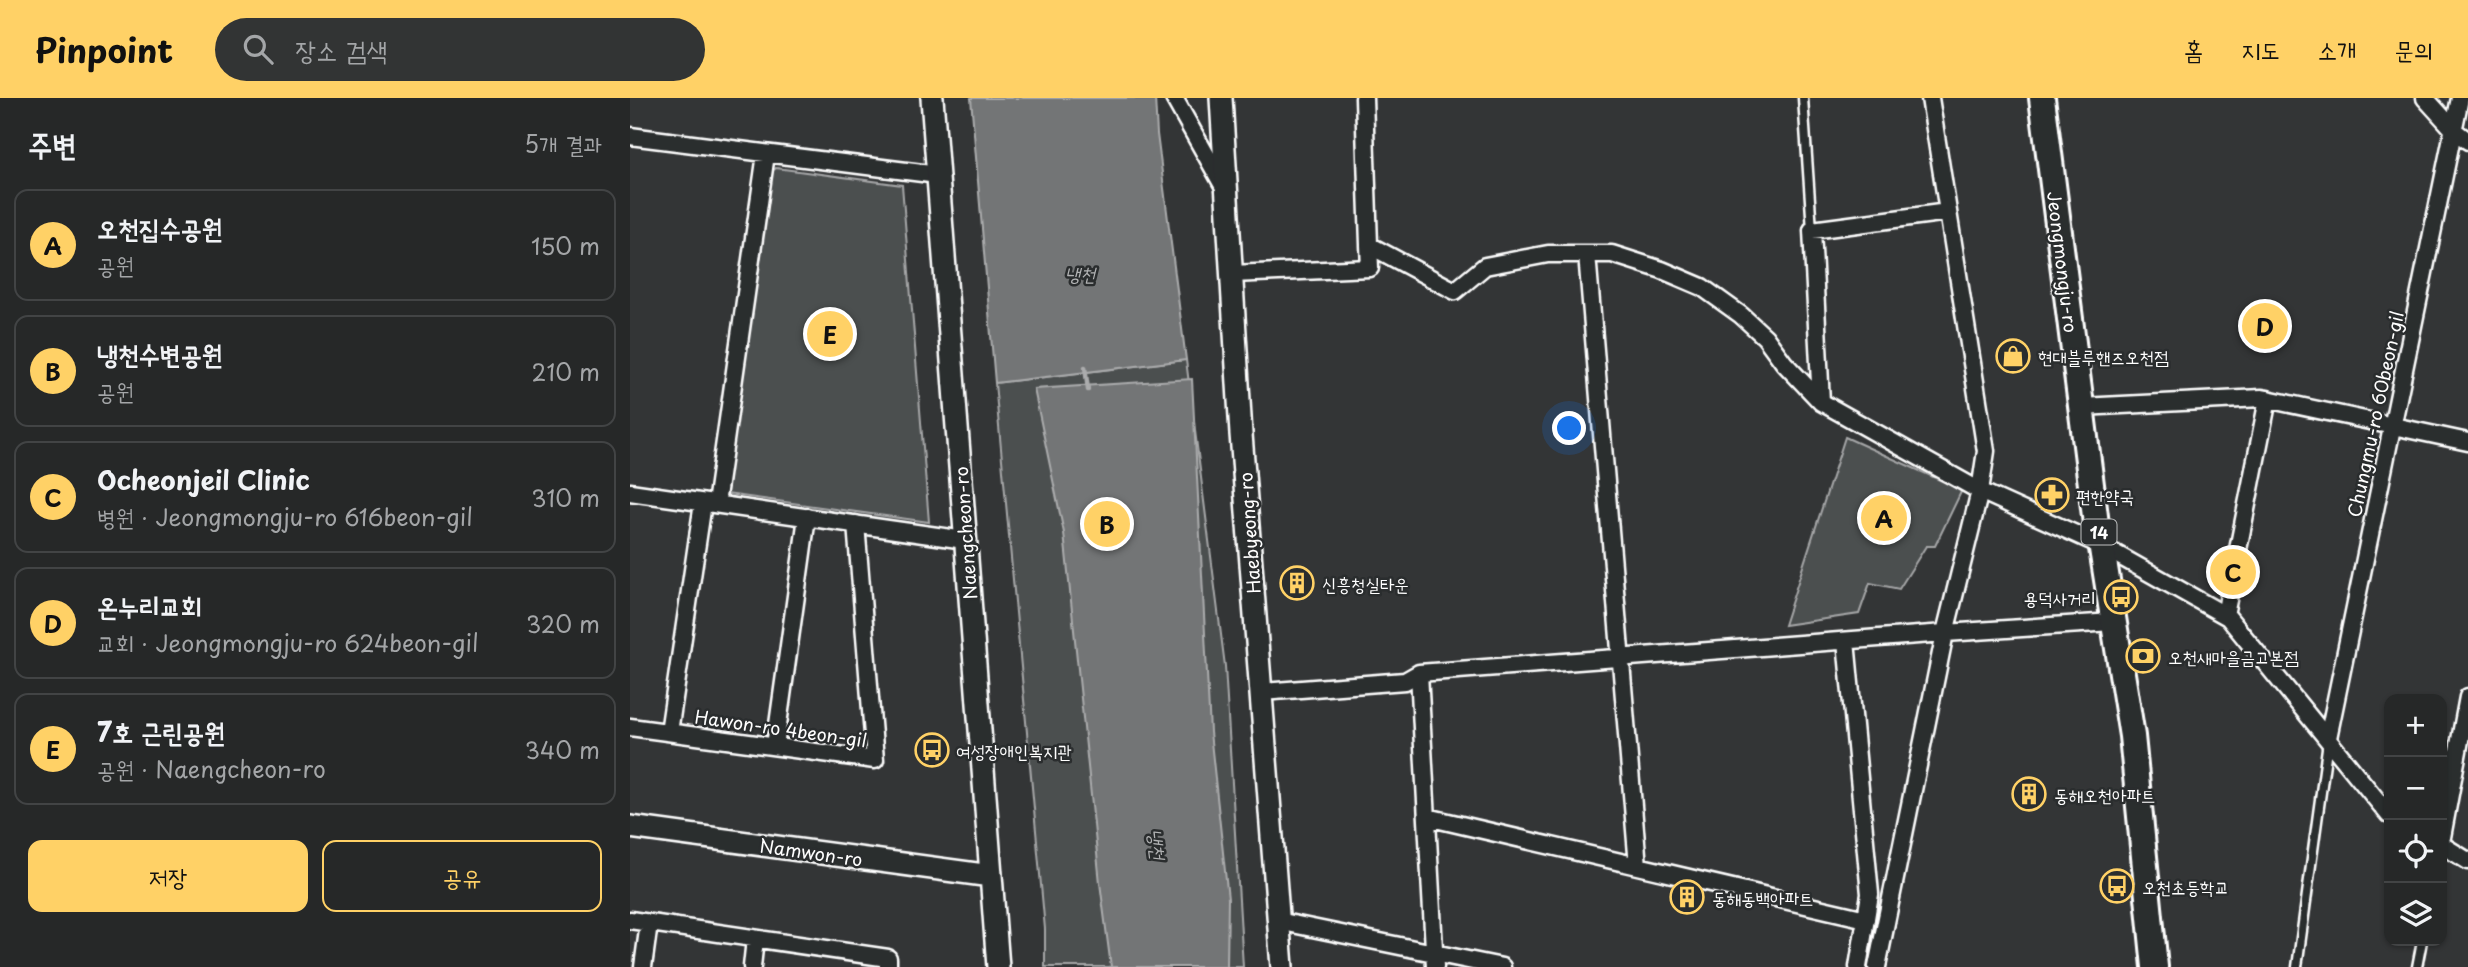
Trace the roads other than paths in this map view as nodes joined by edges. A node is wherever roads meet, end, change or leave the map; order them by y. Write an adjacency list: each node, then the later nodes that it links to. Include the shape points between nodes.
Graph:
1 (932, 98): 13 (main road, Naengcheon-ro)
2 (1174, 98): 14 (street)
3 (1221, 98): 14 (main road, Haebyeong-ro)
4 (1364, 98): 17 (street)
5 (1803, 98): 16 (lane)
6 (1930, 98): 15 (street)
7 (2042, 98): 22 (main road, Jeongmongju-ro / 14)
8 (2425, 98): 11 (street)
9 (2460, 98): 11 (street, Chungmu-ro 60beon-gil)
10 (630, 136): 12 (street)
11 (2461, 136): 23 (street, Chungmu-ro 60beon-gil)
12 (766, 154): 13 (street); 27 (street)
13 (937, 175): 30 (main road, Naengcheon-ro)
14 (1226, 192): 19 (main road, Haebyeong-ro)
15 (1948, 212): 16 (street); 25 (street, via 1986,451)
16 (1812, 230): 21 (street)
17 (1369, 245): 18 (street, via 1455,291 1485,266 1548,254); 19 (street, via 1370,268)
18 (1587, 254): 21 (street, via 1612,254 1702,287 1765,337); 36 (street)
19 (1231, 274): 38 (main road, Haebyeong-ro)
20 (2268, 399): 22 (street); 23 (street); 32 (street)
21 (1821, 402): 25 (street)
22 (2081, 407): 31 (main road, Jeongmongju-ro / 14)
23 (2392, 426): 24 (street); 42 (street, Chungmu-ro 60beon-gil)
24 (2468, 442)
25 (1980, 491): 31 (street); 34 (street)
26 (630, 492): 27 (street)
27 (710, 503): 28 (street); 41 (street)
28 (807, 517): 29 (street); 43 (street)
29 (856, 524): 30 (street); 43 (street, Hawon-ro 4beon-gil, via 876,760)
30 (965, 540): 52 (main road, Naengcheon-ro)
31 (2100, 545): 32 (street); 33 (main road, Jeongmongju-ro / 14)
32 (2225, 615): 42 (street)
33 (2113, 622): 34 (street); 69 (main road, Jeongmongju-ro / 14, via 2132,736)
34 (1945, 634): 35 (street); 68 (street)
35 (1846, 641): 36 (street); 53 (street, via 1870,894)
36 (1622, 658): 37 (street); 51 (street)
37 (1419, 673): 38 (street, via 1405,681); 46 (street)
38 (1261, 692): 55 (main road, Haebyeong-ro)
39 (2468, 697): 44 (street)
40 (630, 727): 41 (street, Hawon-ro 4beon-gil)
41 (668, 732): 43 (street, Hawon-ro 4beon-gil)
42 (2328, 738): 45 (street); 70 (lane)
43 (775, 747)
44 (2463, 750): 47 (street)
45 (2384, 809)
46 (1427, 817): 51 (street); 60 (street)
47 (2446, 820)
48 (630, 827): 52 (main road, Namwon-ro)
49 (2447, 848): 50 (street)
50 (2468, 861)
51 (1638, 866): 53 (street)
52 (991, 876): 64 (main road, Naengcheon-ro)
53 (1866, 919): 67 (street)
54 (630, 920): 56 (street)
55 (1278, 920): 60 (street); 65 (main road, Haebyeong-ro)
56 (649, 923): 57 (street); 62 (street)
57 (755, 939): 59 (street); 63 (street)
58 (2421, 946): 71 (lane)
59 (840, 959): 61 (street)
60 (1435, 960): 66 (street)
61 (888, 962)
62 (643, 967)
63 (752, 967)
64 (998, 967)
65 (1282, 967)
66 (1502, 967)
67 (1858, 967)
68 (1877, 967)
69 (2155, 967)
70 (2297, 967)
71 (2417, 967)

